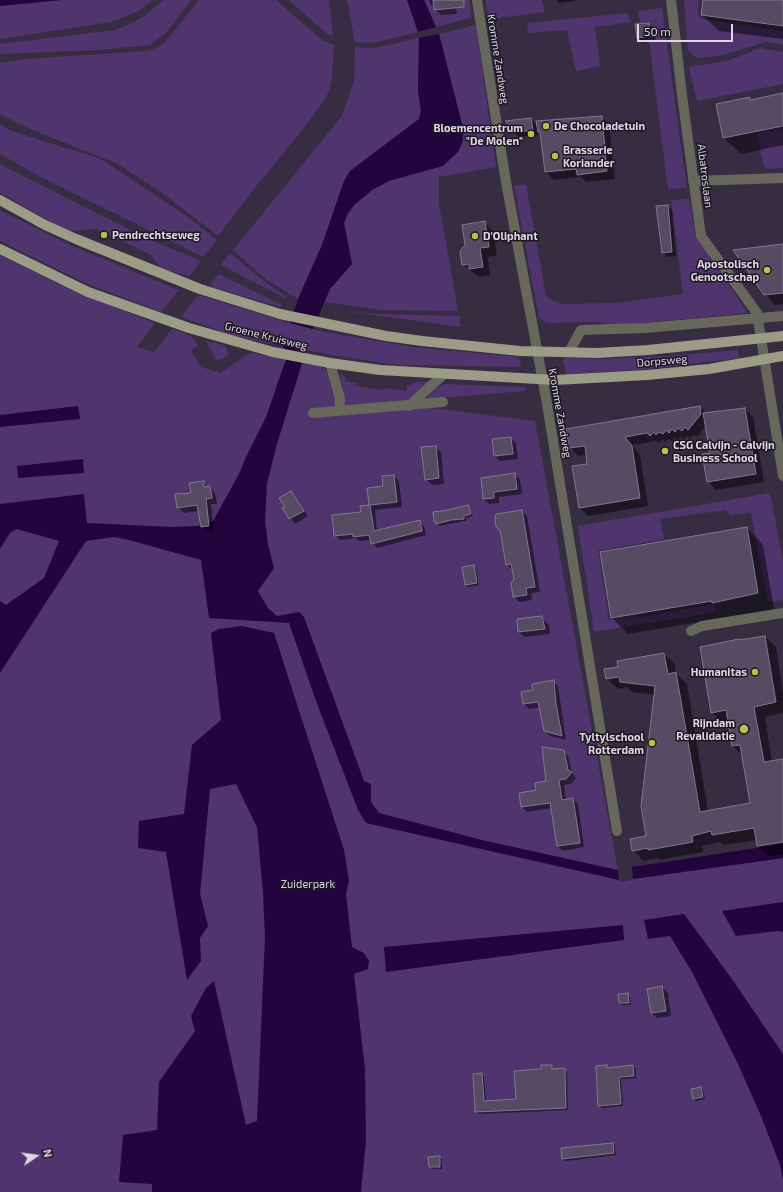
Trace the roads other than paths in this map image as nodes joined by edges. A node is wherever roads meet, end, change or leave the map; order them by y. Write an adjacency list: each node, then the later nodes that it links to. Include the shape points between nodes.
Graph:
1 (477, 0): 11 (street, Kromme Zandweg, via 506,182)
2 (671, 0): 4 (street, Albatroslaan)
3 (783, 178): 4 (street)
4 (694, 181): 8 (street, Albatroslaan, via 701,236 741,290)
5 (0, 200): 11 (main road, via 45,225 98,248 200,289 280,314 422,341)
6 (0, 249): 15 (main road, Groene Kruisweg, via 88,292 189,328 273,352)
7 (783, 316): 8 (street)
8 (758, 319): 10 (street, Albatroslaan); 12 (street, via 581,330)
9 (783, 336): 10 (main road, Dorpsweg)
10 (762, 338): 12 (main road, Dorpsweg, via 626,351); 14 (street, Albatroslaan)
11 (537, 351): 12 (main road, Dorpsweg); 17 (street, Kromme Zandweg)
12 (569, 352)
13 (783, 356): 14 (main road, Dorpsweg)
14 (765, 360): 17 (main road, Dorpsweg, via 647,375); 22 (street, Albatroslaan)
15 (330, 363): 16 (main road, Groene Kruisweg, via 380,370); 20 (street, via 340,398)
16 (444, 374): 17 (main road, Groene Kruisweg); 19 (street)
17 (542, 380): 25 (street, Kromme Zandweg)
18 (443, 402): 19 (street)
19 (409, 406): 20 (street)
20 (340, 411): 21 (street)
21 (313, 413)
22 (783, 476)
23 (783, 613): 24 (street, via 702,626)
24 (691, 631)
25 (617, 831)

